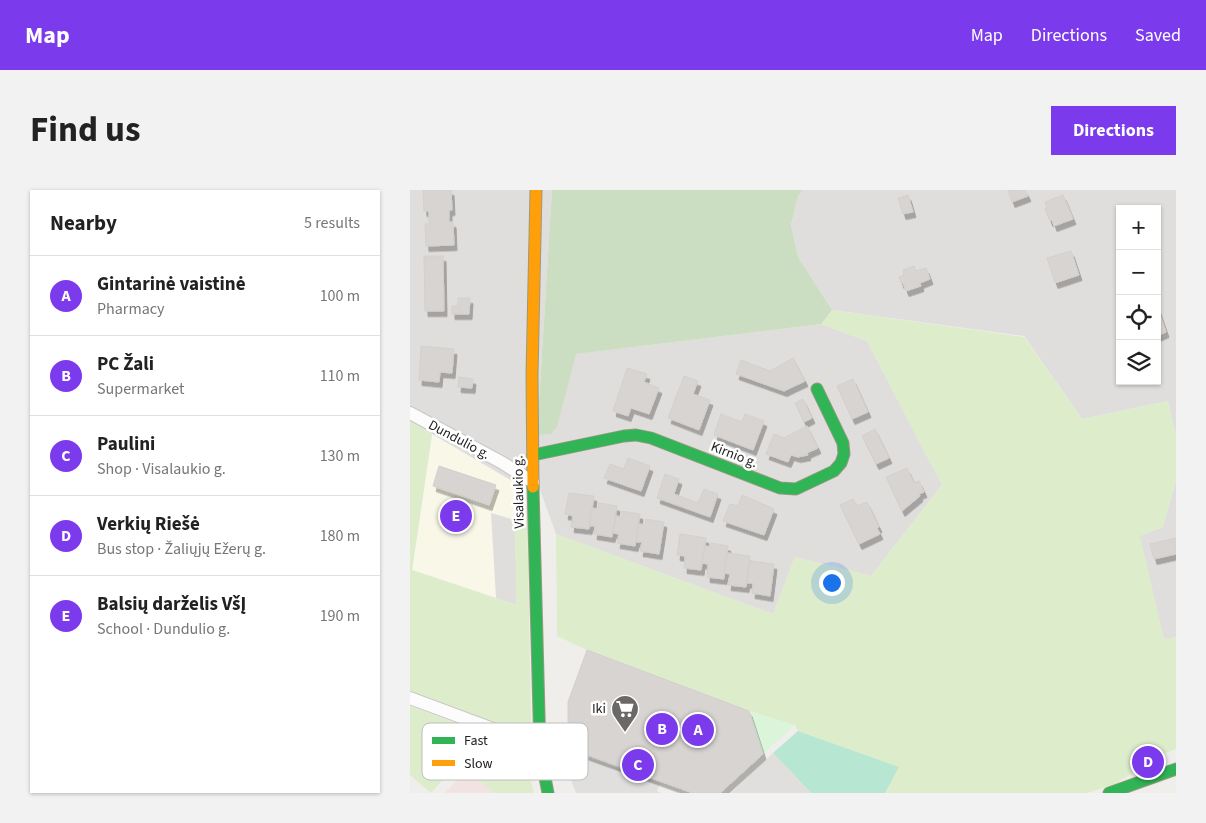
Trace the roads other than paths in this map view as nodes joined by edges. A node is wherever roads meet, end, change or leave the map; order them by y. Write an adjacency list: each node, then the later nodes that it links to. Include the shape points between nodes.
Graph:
1 (536, 190): 4 (street, Visalaukio g.)
2 (817, 389): 4 (street, Kirnio g., via 843,444 844,454 834,470 796,489 780,488 636,435)
3 (410, 413): 5 (street, Dundulio g.)
4 (533, 454): 5 (street, Visalaukio g.)
5 (533, 482): 8 (street, Visalaukio g.)
6 (410, 698): 7 (street)
7 (477, 723)
8 (539, 723)
9 (1176, 769): 12 (street)
10 (545, 780): 11 (street, Visalaukio g.)
11 (548, 793)
12 (1109, 793)

